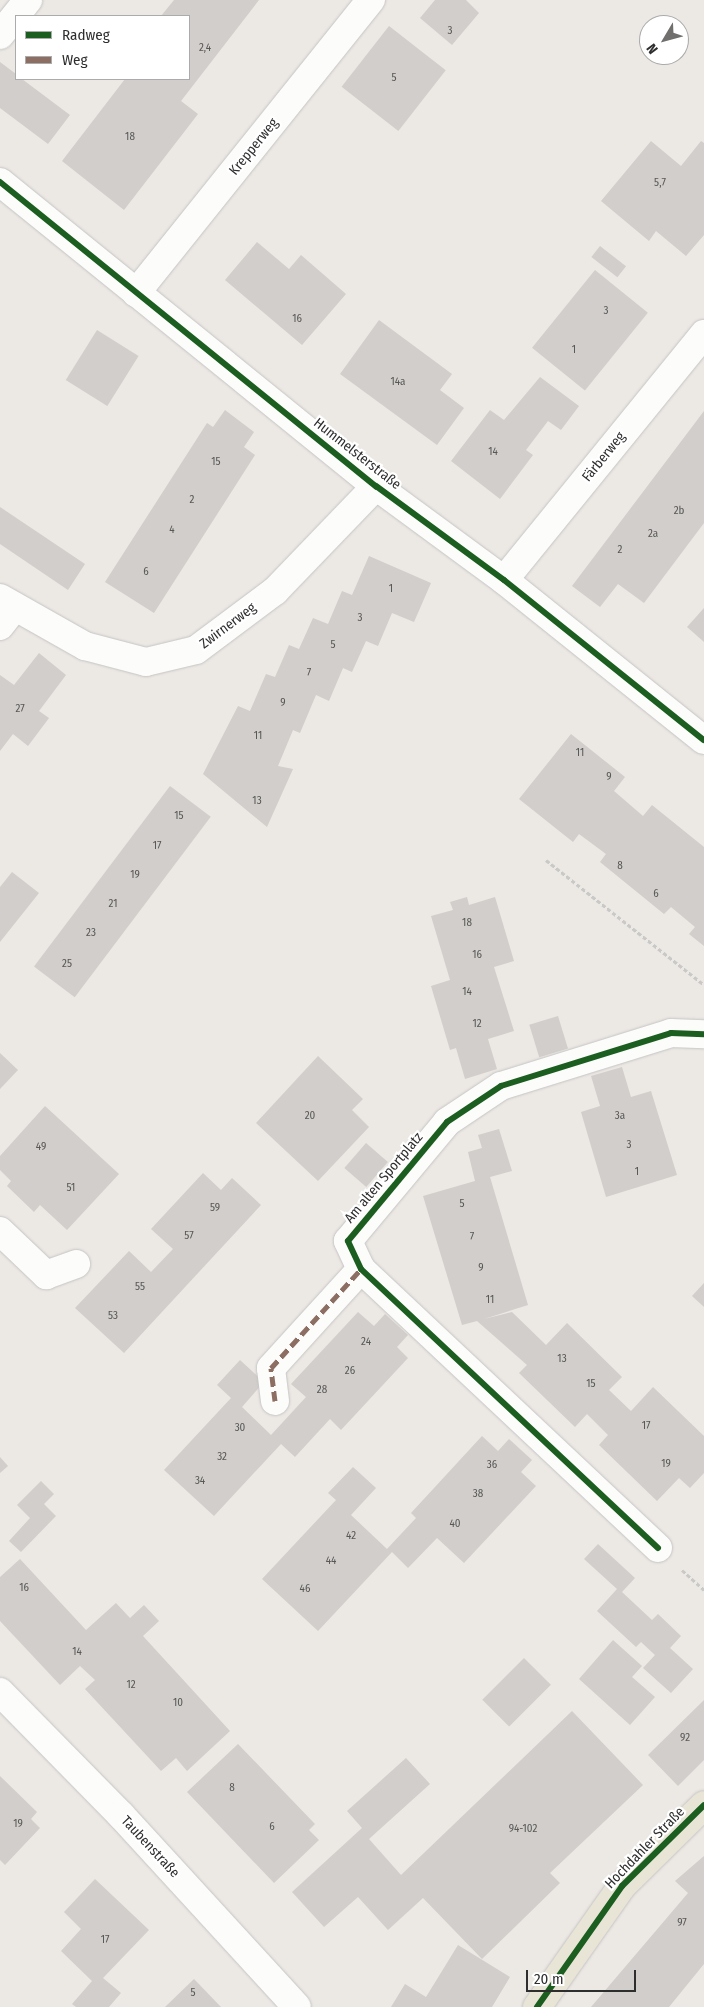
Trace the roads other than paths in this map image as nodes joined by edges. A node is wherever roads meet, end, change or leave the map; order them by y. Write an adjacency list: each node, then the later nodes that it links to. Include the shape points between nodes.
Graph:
1 (28, 0): 3 (street)
2 (371, 0): 7 (street, Krepperweg)
3 (16, 15)
4 (15, 16): 5 (street)
5 (0, 35)
6 (0, 182): 7 (street, Hummelsterstraße)
7 (136, 293): 9 (street, Hummelsterstraße)
8 (704, 334): 10 (street, Färberweg)
9 (376, 486): 10 (street, Hummelsterstraße); 11 (street, Zwirnerweg, via 275,591 196,650 146,662 85,646)
10 (504, 580): 12 (street, Hummelsterstraße)
11 (5, 611)
12 (704, 740)
13 (704, 1034): 16 (street, Am alten Sportplatz, via 671,1033 501,1086 447,1122 348,1241)
14 (0, 1230): 15 (street, via 46,1275)
15 (76, 1264)
16 (361, 1269): 17 (street, via 271,1368); 18 (street, Am alten Sportplatz)
17 (275, 1401)
18 (658, 1548)
19 (0, 1692): 21 (street, Taubenstraße, via 121,1815)
20 (704, 1806): 22 (main road, Hochdahler Straße, via 622,1886)
21 (297, 2007)
22 (537, 2007)

